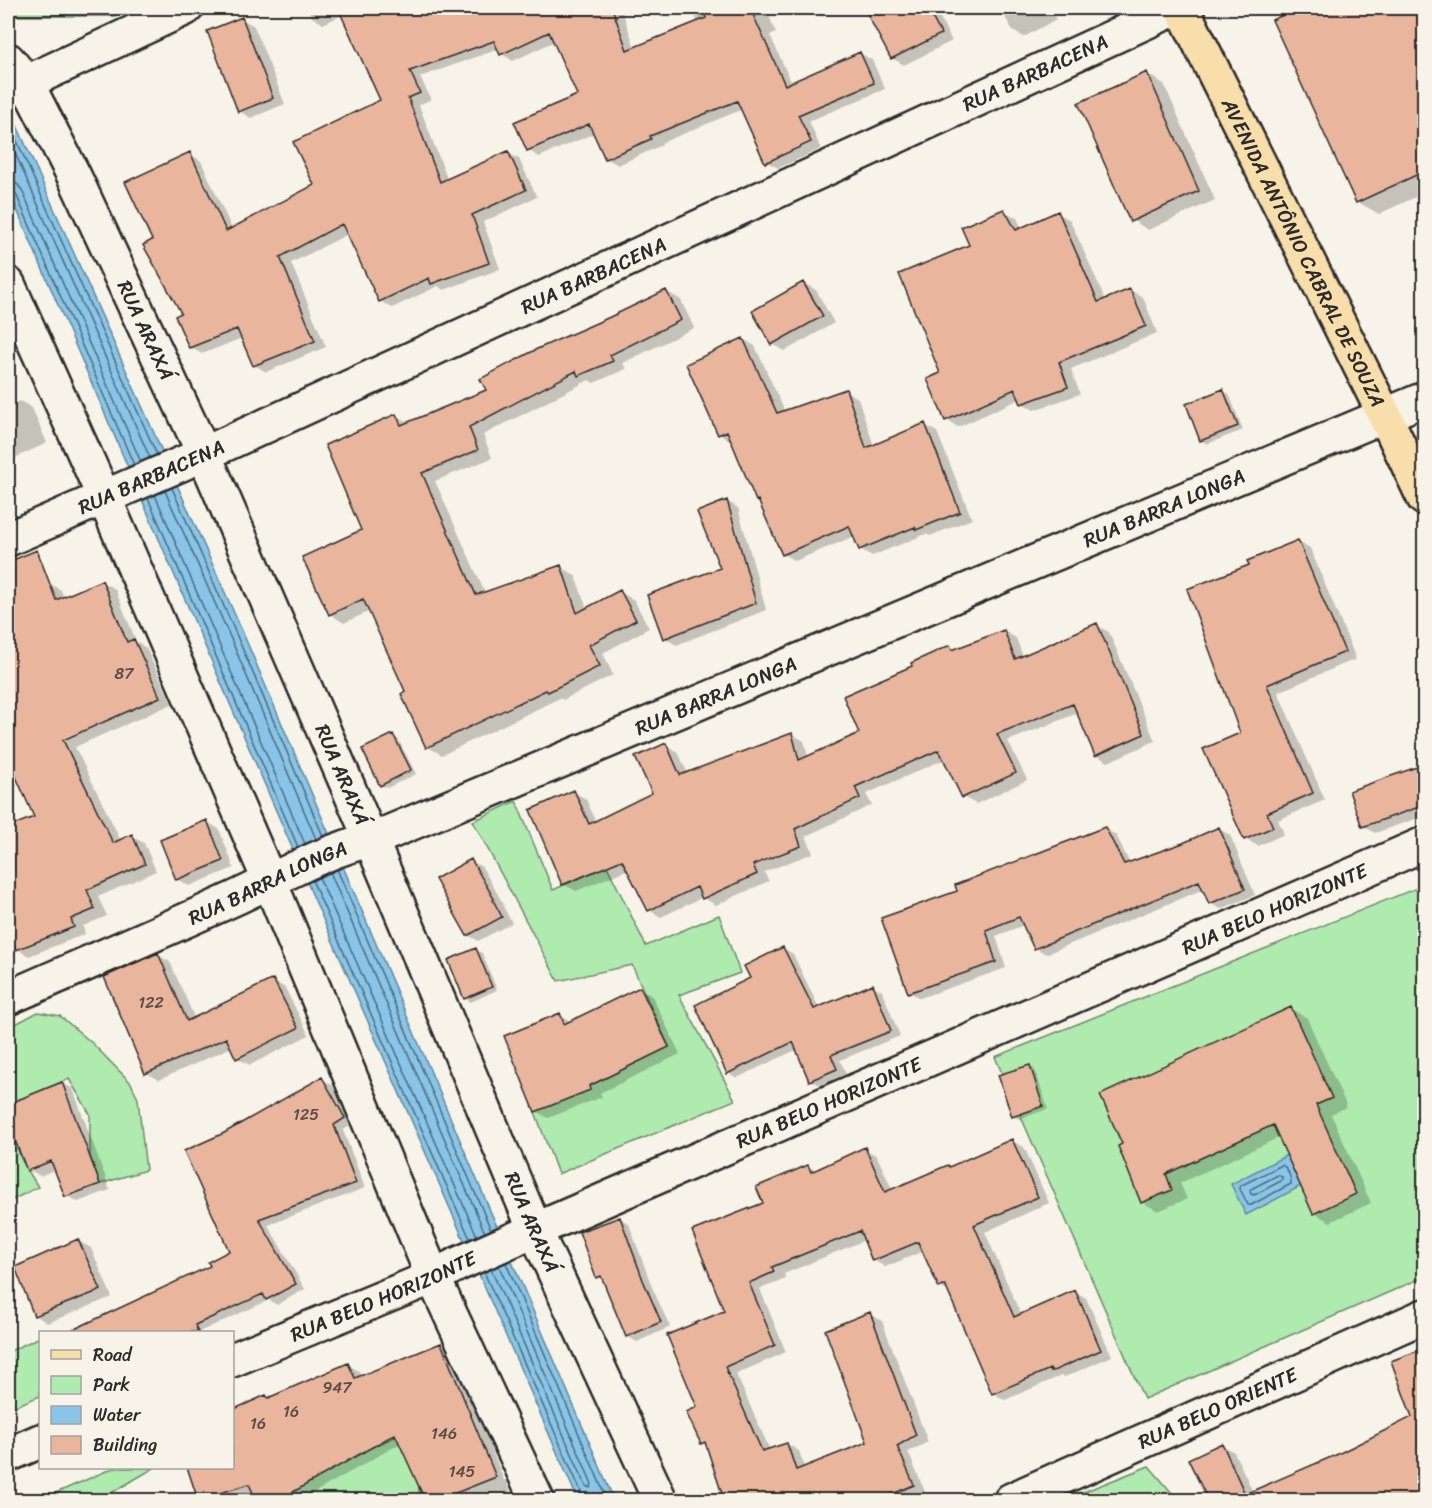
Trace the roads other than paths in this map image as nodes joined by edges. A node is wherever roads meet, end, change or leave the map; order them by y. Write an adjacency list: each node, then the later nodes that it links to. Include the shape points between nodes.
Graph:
1 (186, 8): 4 (street)
2 (1176, 8): 8 (street, RUA BARBACENA)
3 (1182, 8): 7 (main road, AVENIDA ANTÔNIO CABRAL DE SOUZA)
4 (13, 81): 8 (street, RUA ARAXÁ, via 75,178)
5 (8, 284): 9 (street)
6 (1425, 399): 7 (street, RUA BARRA LONGA)
7 (1385, 416): 10 (main road, AVENIDA ANTÔNIO CABRAL DE SOUZA); 12 (street, RUA BARRA LONGA)
8 (194, 458): 9 (street, RUA BARBACENA); 12 (street, RUA ARAXÁ)
9 (113, 493): 11 (street, RUA BARBACENA); 14 (street)
10 (1425, 498)
11 (8, 539)
12 (361, 842): 14 (street, RUA BARRA LONGA); 16 (street, RUA ARAXÁ)
13 (1425, 844): 16 (street, RUA BELO HORIZONTE)
14 (279, 876): 15 (street, RUA BARRA LONGA); 17 (street)
15 (8, 998)
16 (525, 1235): 17 (street, RUA BELO HORIZONTE); 23 (street, RUA ARAXÁ)
17 (446, 1270): 19 (street, RUA BELO HORIZONTE); 22 (street)
18 (1425, 1316): 24 (street, RUA BELO ORIENTE)
19 (234, 1359)
20 (39, 1441): 21 (street)
21 (8, 1455)
22 (537, 1500)
23 (660, 1500)
24 (1011, 1500)

